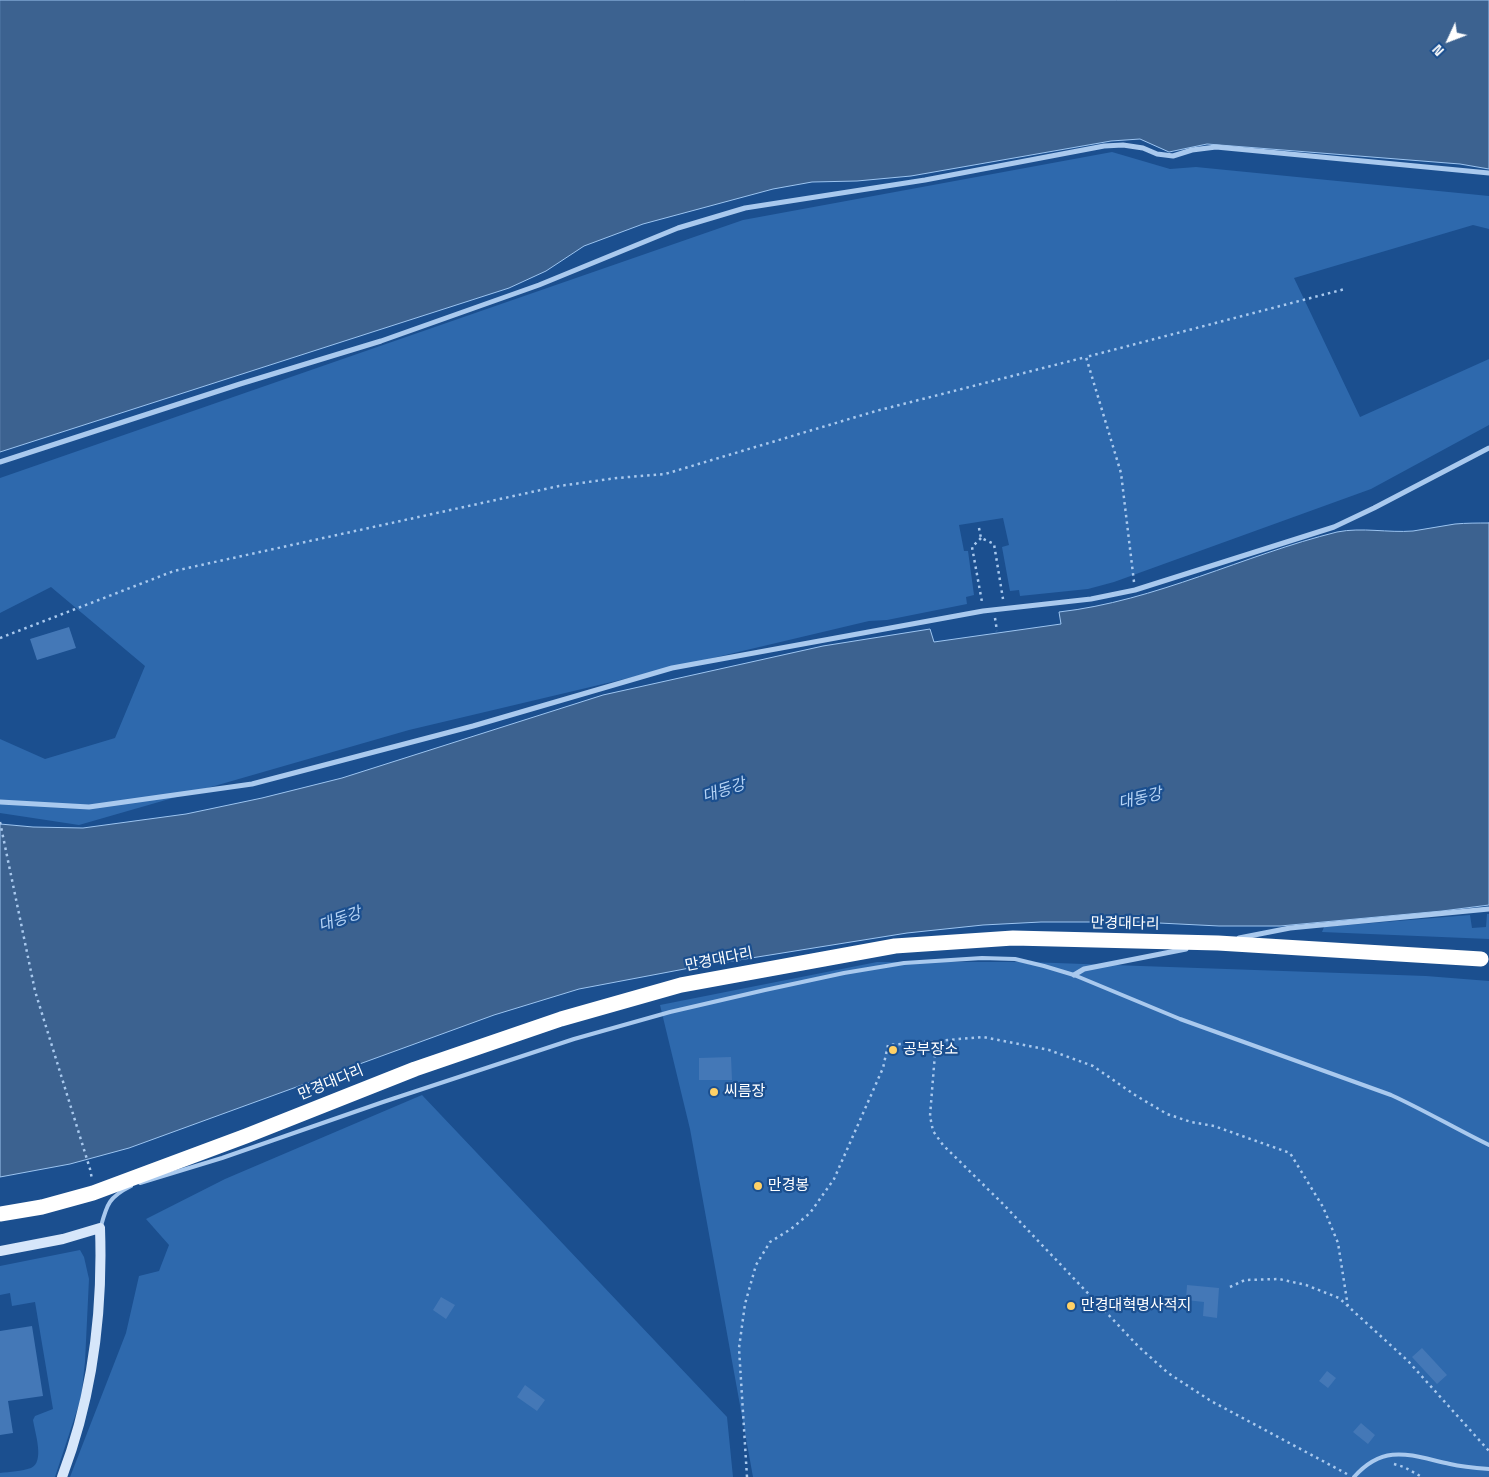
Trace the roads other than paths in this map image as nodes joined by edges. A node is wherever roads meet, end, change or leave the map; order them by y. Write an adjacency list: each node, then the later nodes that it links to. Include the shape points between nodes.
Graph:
1 (1489, 173): 3 (street, via 1216,147 1173,156 1123,145 745,208 678,228 539,285 380,341)
2 (1489, 448): 4 (street, via 1334,526 1135,590 1091,599 983,611 672,668 473,726 252,784 89,807)
3 (0, 462)
4 (0, 802)
5 (1489, 909): 7 (street, via 1290,928 1084,969)
6 (1481, 959): 9 (highway, 만경대다리, bridge, via 1218,943 1013,938 895,946 681,985 561,1019 415,1069 94,1193)
7 (1074, 975): 8 (lane, via 1180,1019 1391,1095); 10 (lane, via 1015,959 904,963 844,973 670,1012 574,1039 133,1186 118,1193 106,1206)
8 (1489, 1145)
9 (0, 1214)
10 (100, 1228): 11 (street); 13 (street, via 101,1264 87,1394)
11 (0, 1252)
12 (1489, 1469): 14 (lane, via 1391,1454 1376,1459)
13 (62, 1477)
14 (1354, 1477)

